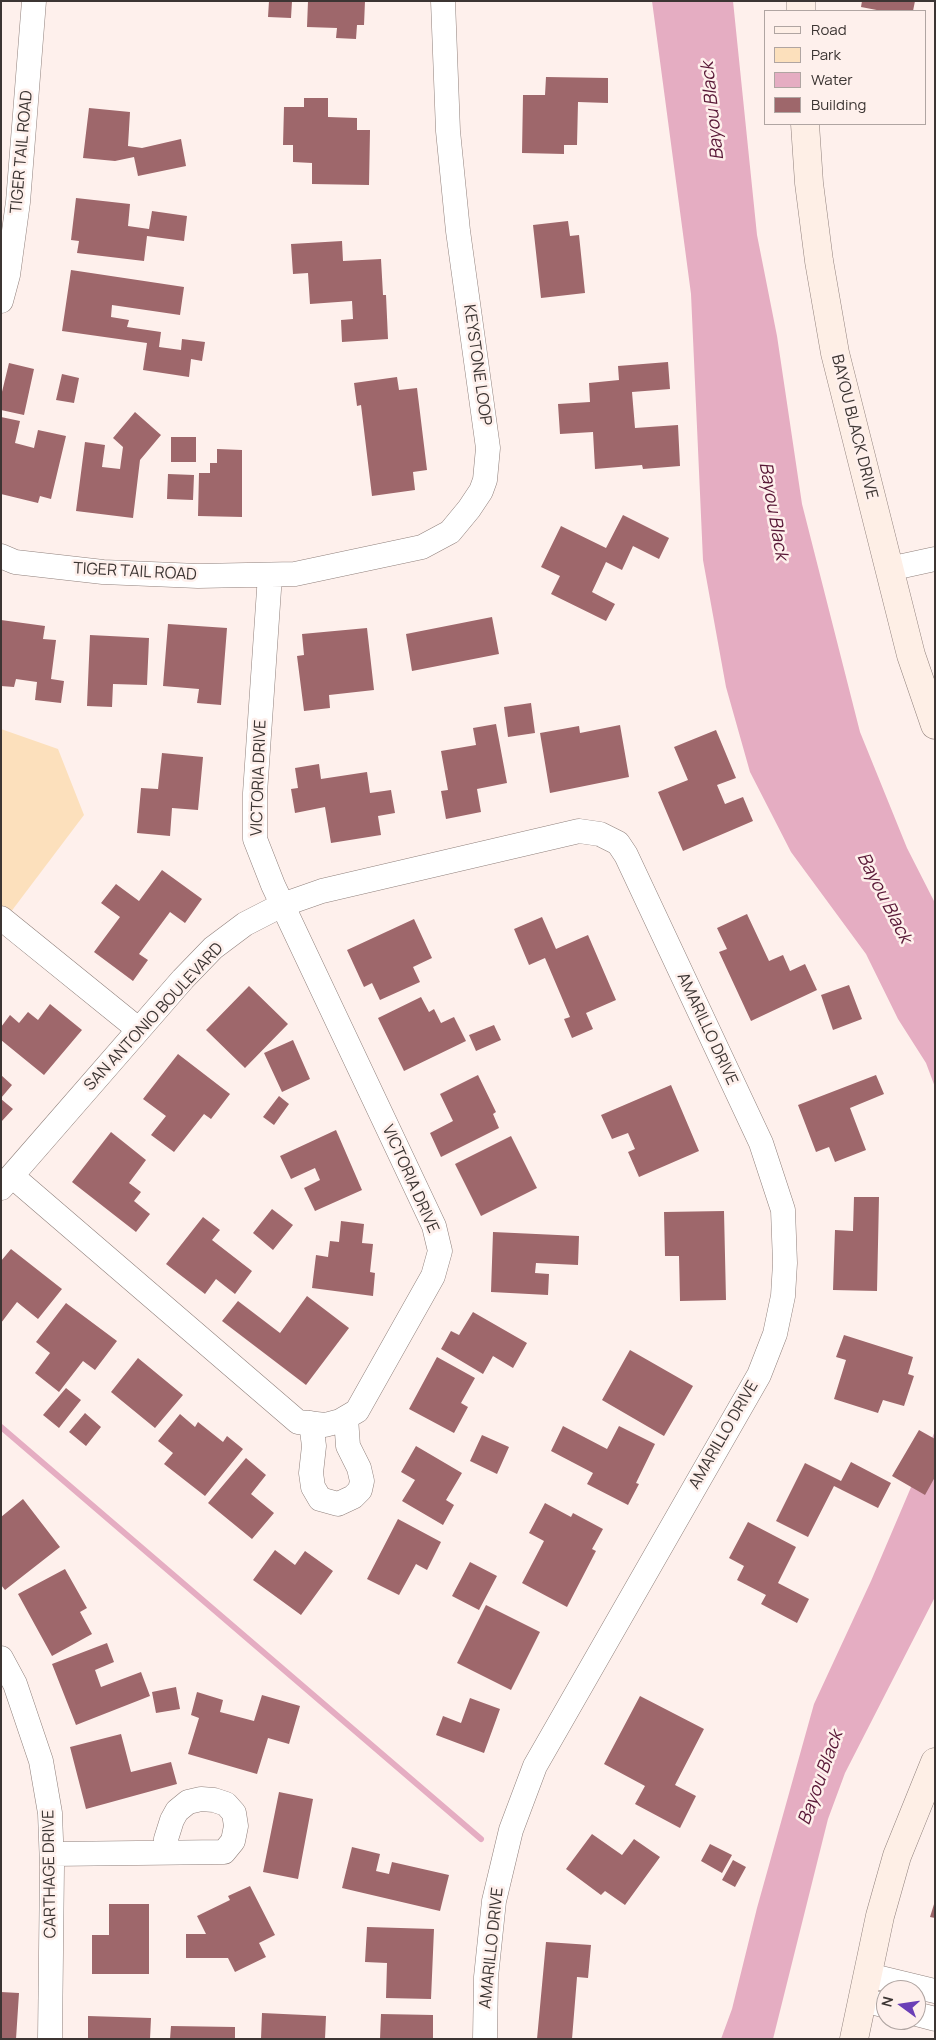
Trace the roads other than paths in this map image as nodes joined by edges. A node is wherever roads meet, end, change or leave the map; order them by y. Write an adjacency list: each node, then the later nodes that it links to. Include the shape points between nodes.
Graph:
1 (34, 1): 4 (street, TIGER TAIL ROAD, via 18,202)
2 (443, 1): 8 (street, KEYSTONE LOOP, via 448,130 488,448 485,480 481,491 450,532 422,547 295,574)
3 (805, 125): 7 (main road, BAYOU BLACK DRIVE, via 819,261 835,353)
4 (1, 301)
5 (1, 556): 8 (street, TIGER TAIL ROAD, via 15,562 103,572)
6 (935, 560): 7 (street)
7 (889, 569): 9 (main road, BAYOU BLACK DRIVE, via 911,655)
8 (270, 575): 11 (street, VICTORIA DRIVE, via 255,793 255,839)
9 (935, 725)
10 (600, 834): 11 (street, SAN ANTONIO BOULEVARD, via 579,831 322,891); 24 (street, AMARILLO DRIVE, via 618,843 626,855 761,1143 782,1210 786,1263 783,1296 775,1334 759,1374 535,1766 511,1830 494,1901 486,1977)
11 (282, 905): 13 (street, SAN ANTONIO BOULEVARD, via 245,924 213,948); 15 (street, VICTORIA DRIVE, via 434,1226 440,1251 433,1276 357,1411)
12 (1, 918): 13 (street)
13 (138, 1029): 14 (street, SAN ANTONIO BOULEVARD)
14 (7, 1182): 16 (street, via 298,1422)
15 (346, 1418): 16 (street, via 325,1425); 16 (street, via 348,1446 362,1481 360,1490 353,1497 338,1504 320,1498 313,1487)
16 (311, 1423)
17 (1, 1658): 20 (street, CARTHAGE DRIVE, via 15,1684 41,1761 50,1813)
18 (935, 1762): 22 (main road, via 897,1856 880,1916)
19 (165, 1852): 20 (street)
20 (52, 1854): 23 (street, CARTHAGE DRIVE)
21 (935, 1992): 22 (street)
22 (872, 1994): 25 (main road)
23 (50, 2039)
24 (485, 2039)
25 (854, 2039)

